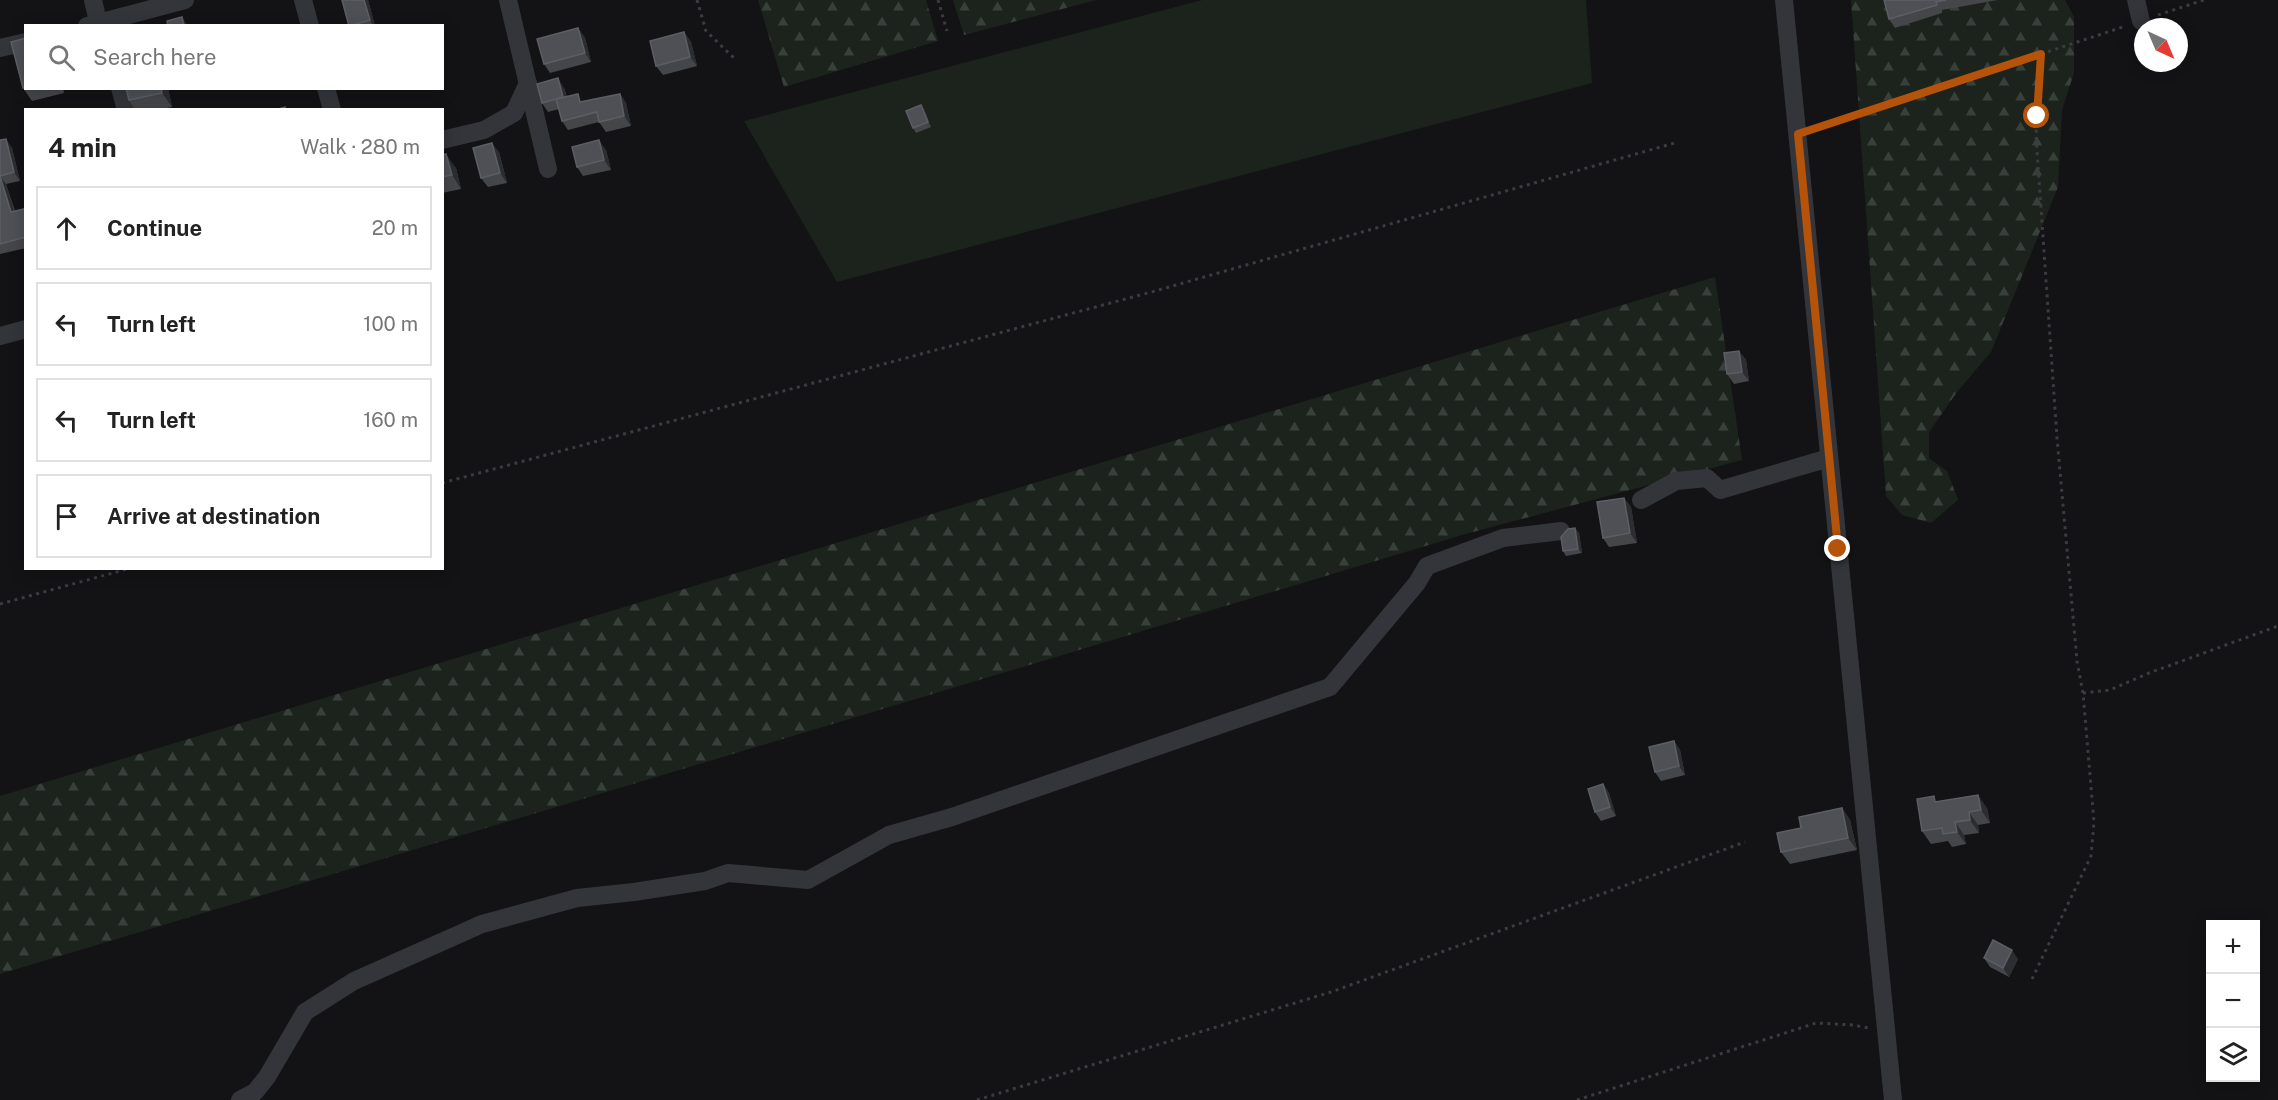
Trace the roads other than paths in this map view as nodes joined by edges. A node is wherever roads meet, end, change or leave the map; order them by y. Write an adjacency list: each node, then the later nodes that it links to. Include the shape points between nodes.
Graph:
1 (93, 0): 8 (street)
2 (185, 0): 9 (street)
3 (303, 0): 10 (street)
4 (508, 0): 13 (street)
5 (1784, 0): 22 (street)
6 (2136, 0): 7 (street)
7 (2139, 18)
8 (95, 24)
9 (99, 24)
10 (309, 24)
11 (24, 42): 12 (street)
12 (0, 48)
13 (528, 83): 18 (street, via 514,113 484,130); 19 (street)
14 (121, 90): 16 (street)
15 (327, 90): 17 (street)
16 (125, 108)
17 (331, 108)
18 (444, 140)
19 (548, 169)
20 (24, 330): 21 (street)
21 (0, 336)
22 (1829, 458): 23 (street, via 1720,490 1707,478 1676,481); 26 (street)
23 (1641, 500)
24 (1561, 531): 25 (street, via 1503,538 1428,566 1330,687 889,835 808,879 728,873 705,881 577,897 482,924 354,981 304,1012 267,1077 255,1092)
25 (240, 1100)
26 (1893, 1100)

